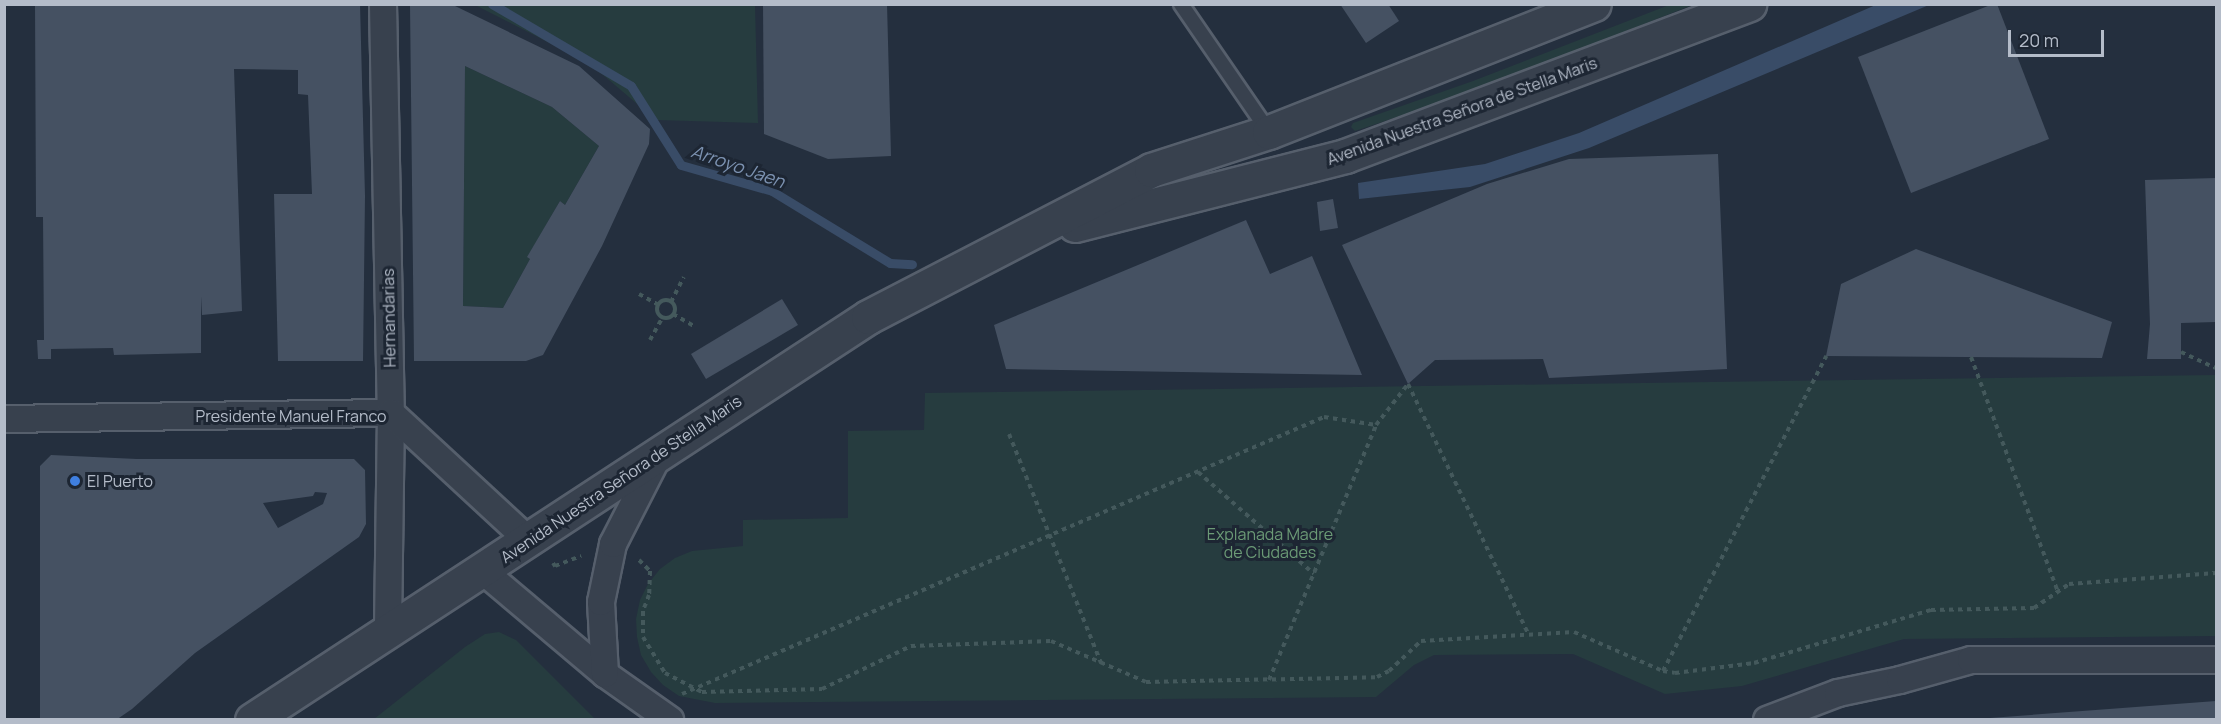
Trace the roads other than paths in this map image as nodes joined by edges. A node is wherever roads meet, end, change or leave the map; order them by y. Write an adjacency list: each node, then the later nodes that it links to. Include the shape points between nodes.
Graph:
1 (383, 4): 7 (street, Hernandarias)
2 (1181, 4): 5 (lane)
3 (1594, 4): 5 (street, Avenida Nuestra Señora de Stella Maris)
4 (1749, 4): 6 (street, Avenida Nuestra Señora de Stella Maris, via 1346,156 1062,228)
5 (1269, 132): 6 (street, Avenida Nuestra Señora de Stella Maris, via 1150,170)
6 (996, 251): 9 (street, Avenida Nuestra Señora de Stella Maris, via 868,317)
7 (391, 413): 8 (street, Presidente Manuel Franco); 10 (street, Presidente Manuel Franco); 12 (street, Hernandarias)
8 (4, 419)
9 (660, 451): 10 (street, Avenida Nuestra Señora de Stella Maris); 14 (street, via 613,544 601,602)
10 (528, 540): 11 (street, Avenida Nuestra Señora de Stella Maris)
11 (483, 571): 12 (street, Avenida Nuestra Señora de Stella Maris); 14 (street)
12 (388, 631): 15 (street, Avenida Nuestra Señora de Stella Maris)
13 (2217, 660): 17 (street, via 1971,660 1838,693)
14 (606, 674): 16 (street)
15 (252, 720)
16 (670, 720)
17 (1767, 720)

